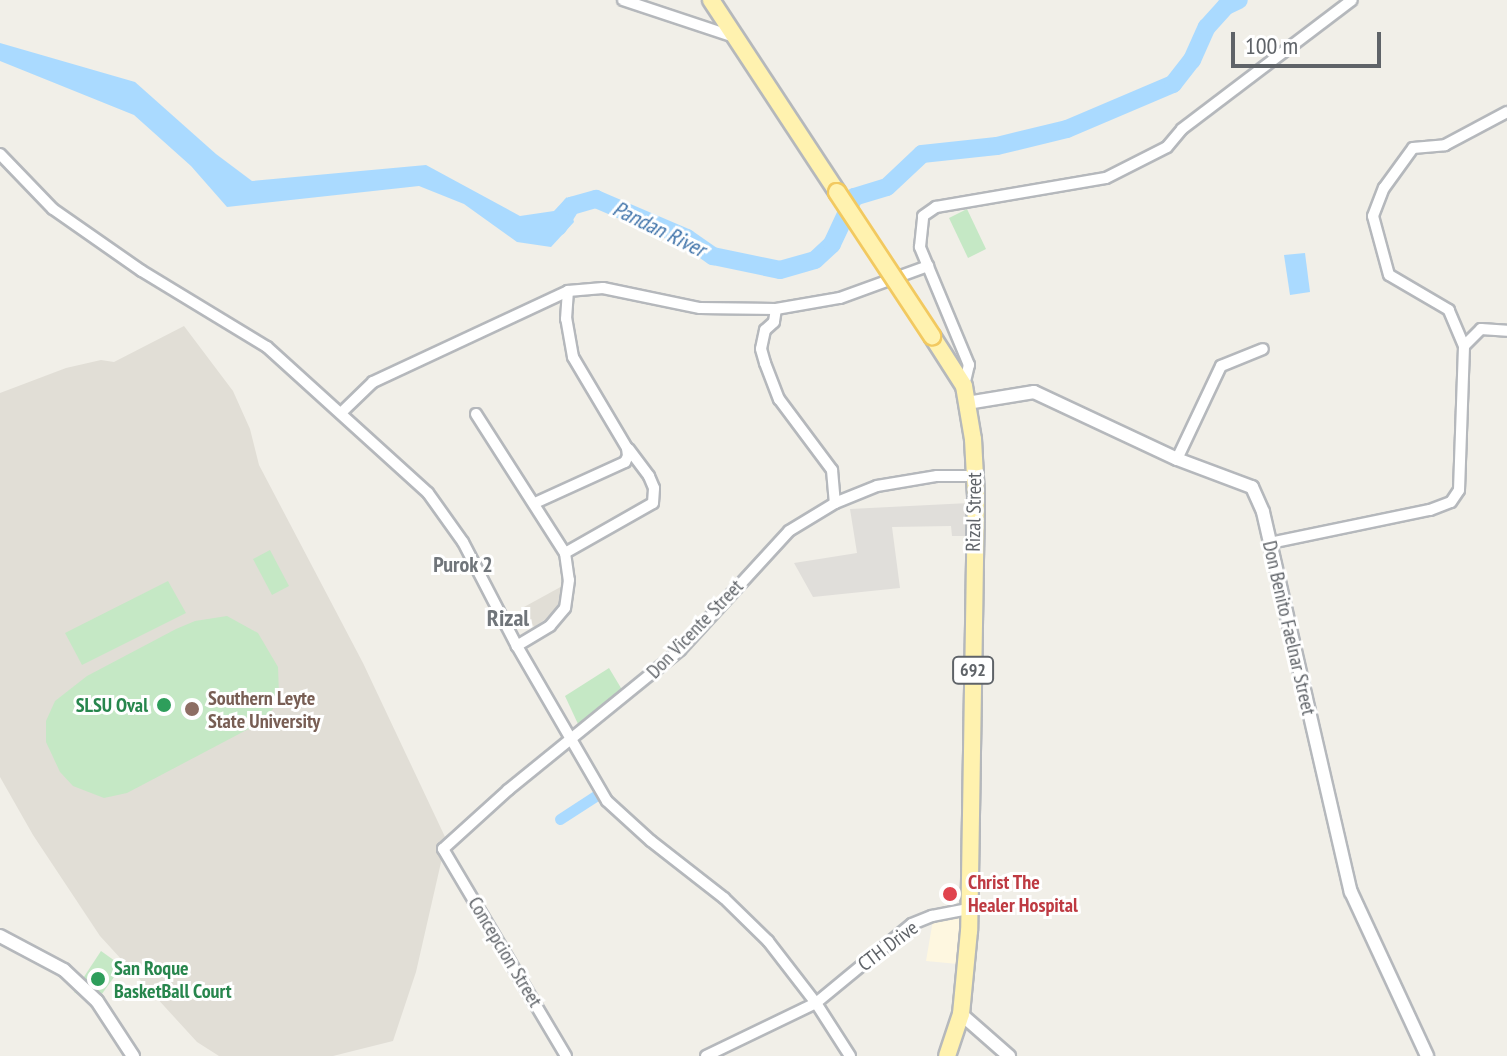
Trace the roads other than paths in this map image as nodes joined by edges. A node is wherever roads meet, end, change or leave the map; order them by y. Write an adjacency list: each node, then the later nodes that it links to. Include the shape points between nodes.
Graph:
1 (623, 0): 4 (street)
2 (711, 0): 4 (main road, 692)
3 (1352, 0): 7 (street, via 1182,129 1167,147 1106,178 936,207 923,216 919,231)
4 (731, 36): 13 (main road, Rizal Street / 692, bridge)
5 (1507, 112): 11 (street, via 1445,145 1413,148 1384,188 1373,216 1389,275 1449,310)
6 (0, 154): 14 (street, via 53,209 267,347)
7 (928, 266): 9 (street, via 840,298); 13 (street, via 969,365)
8 (568, 291): 9 (street, via 603,288 700,308); 14 (street, via 373,382); 16 (street, via 566,319 573,357)
9 (776, 309): 20 (street, via 761,349 765,363 779,399 832,470)
10 (1507, 331): 11 (street, via 1481,329)
11 (1464, 346): 21 (street, via 1459,490 1451,502)
12 (1263, 349): 17 (street, via 1221,366)
13 (966, 395): 17 (street, Don Benito Faelnar Street, via 1034,392); 18 (main road, Rizal Street / 692)
14 (342, 412): 23 (street, via 428,493 463,542)
15 (476, 414): 19 (street)
16 (627, 448): 19 (street, via 625,462); 22 (street, via 649,476 653,503)
17 (1177, 459): 21 (street, Don Benito Faelnar Street, via 1252,487)
18 (975, 476): 20 (street, Don Vicente Street, via 908,479); 26 (main road, Rizal Street / 692)
19 (535, 503): 22 (street)
20 (835, 503): 24 (street, Don Vicente Street, via 789,531 680,650)
21 (1270, 543): 36 (street, Don Benito Faelnar Street, via 1351,892)
22 (565, 553): 23 (street, via 565,608 550,626)
23 (517, 646): 24 (street)
24 (573, 737): 25 (street, Don Vicente Street); 28 (street, via 607,801 735,909 768,941)
25 (443, 849): 31 (street, Concepcion Street)
26 (969, 909): 28 (street, CTH Drive, via 912,924); 29 (main road, Rizal Street / 692)
27 (0, 936): 30 (street, via 64,970 97,1001)
28 (816, 1003): 32 (street, CTH Drive); 33 (street)
29 (961, 1014): 34 (main road, Rizal Street / 692); 35 (street)
30 (133, 1056)
31 (566, 1056)
32 (706, 1056)
33 (850, 1056)
34 (947, 1056)
35 (1009, 1056)
36 (1427, 1056)

